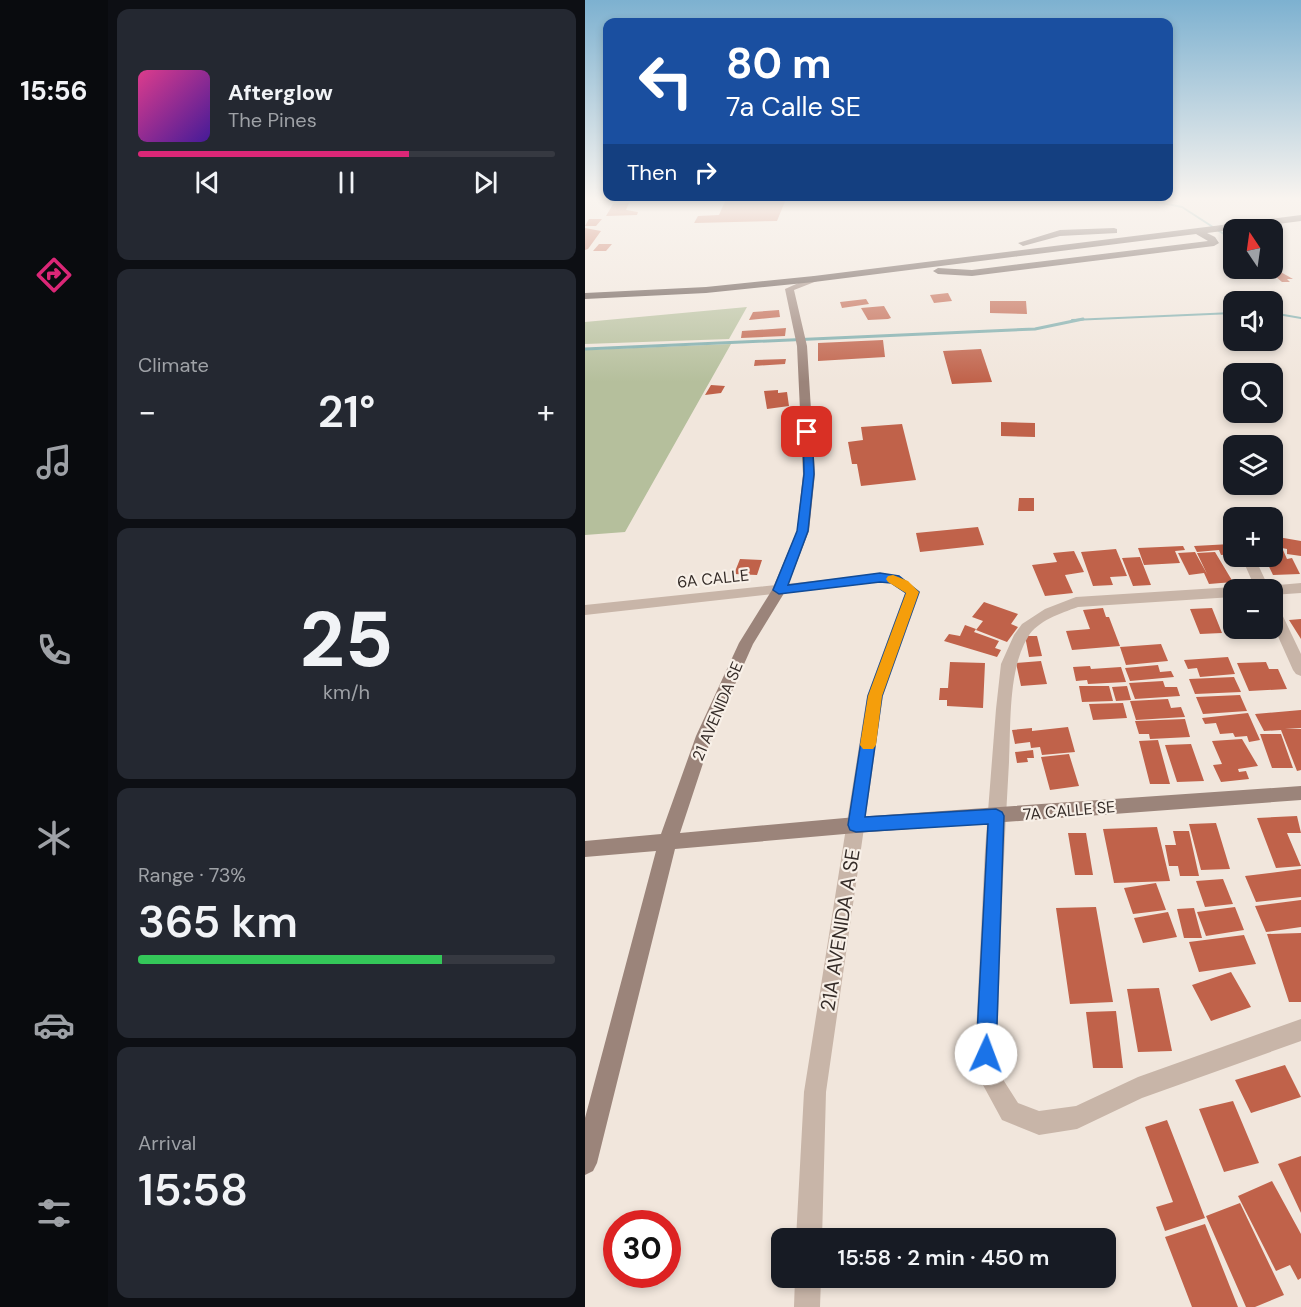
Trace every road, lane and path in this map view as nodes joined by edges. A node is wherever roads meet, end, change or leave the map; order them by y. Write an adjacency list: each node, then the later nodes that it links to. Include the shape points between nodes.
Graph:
1 (959, 260): 7 (highway)
2 (1023, 260): 5 (highway)
3 (1026, 260): 5 (highway)
4 (1077, 260): 6 (highway, via 972,273)
5 (1010, 262): 6 (highway)
6 (936, 271): 8 (highway)
7 (814, 279): 8 (street); 9 (highway)
8 (789, 289): 10 (highway); 13 (street, 21 AVENIDA SE, via 801,341 809,474 803,531)
9 (585, 296)
10 (585, 306)
11 (1301, 588): 12 (street)
12 (1283, 589)
13 (779, 590): 14 (street, 6A CALLE, via 880,578 894,579); 16 (street, 6A CALLE); 22 (street, 21 AVENIDA SE, via 746,643 704,736)
14 (913, 592): 21 (street, 21A AVENIDA A SE, via 875,696)
15 (1223, 593): 20 (street, via 1076,602 1050,612 1027,628 1009,664)
16 (585, 610)
17 (1283, 632): 18 (street)
18 (1301, 670)
19 (1301, 793): 20 (street, 7A CALLE SE)
20 (996, 816): 21 (street, 7A CALLE SE); 24 (street, via 986,1054 994,1085 1009,1112 1039,1123 1077,1117 1138,1088)
21 (856, 825): 22 (street, 7A CALLE SE); 26 (street, 21A AVENIDA A SE, via 815,1092)
22 (667, 843): 23 (street, 7A CALLE SE); 25 (street, 21 AVENIDA SE)
23 (585, 849)
24 (1301, 1030)
25 (585, 1163)
26 (809, 1228)
27 (808, 1288): 28 (street)
28 (807, 1307)

